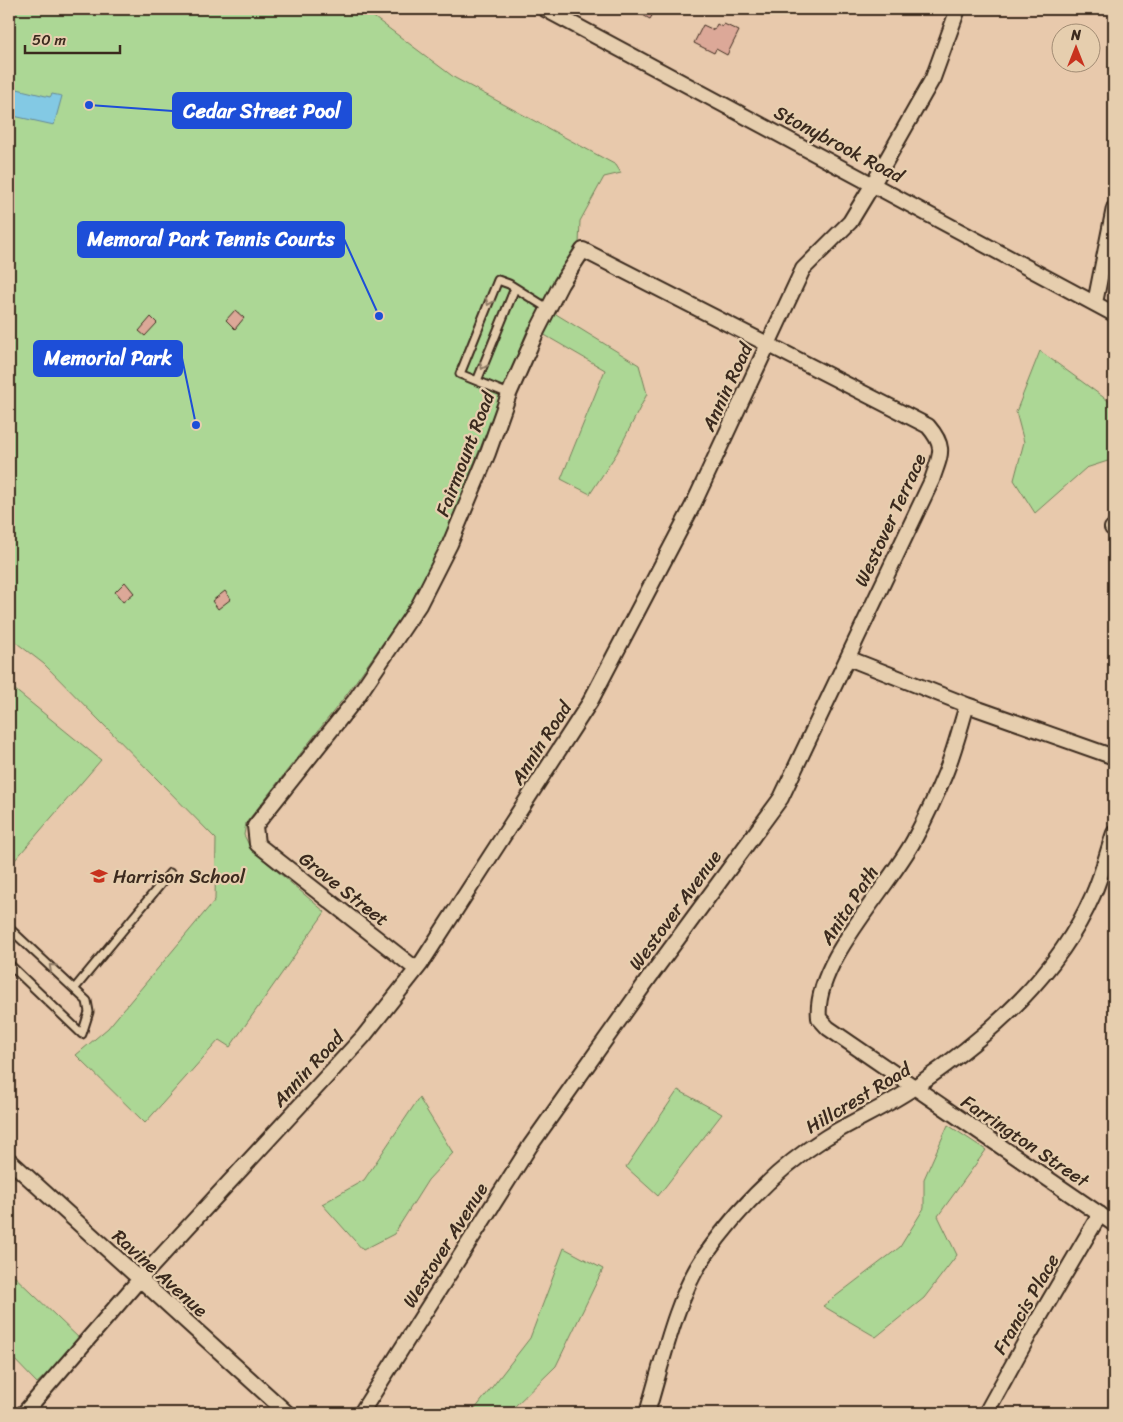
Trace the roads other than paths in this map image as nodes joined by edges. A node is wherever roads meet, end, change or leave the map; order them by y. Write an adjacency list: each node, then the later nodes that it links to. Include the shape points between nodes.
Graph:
1 (546, 9): 3 (street, Stonybrook Road)
2 (953, 11): 3 (street, Annin Road, via 933,78)
3 (873, 184): 6 (street, Stonybrook Road); 9 (street, Annin Road, via 850,222 803,269)
4 (1114, 208): 6 (street)
5 (515, 288): 7 (lane); 10 (lane, one-way to 10); 10 (lane, one-way to 10, via 498,280 460,374)
6 (1095, 303): 8 (street, Stonybrook Road)
7 (550, 310): 9 (street, Fairmount Road, via 561,284 583,250); 11 (street, Fairmount Road)
8 (1114, 314)
9 (768, 342): 12 (street, Westover Terrace, via 928,426 938,437 942,452 932,480); 20 (street, Annin Road, via 693,505 590,702)
10 (477, 381): 11 (lane)
11 (509, 394): 16 (street, Fairmount Road, via 450,544 419,605 355,700 255,826)
12 (848, 658): 13 (street); 29 (street, Westover Avenue, via 781,798 530,1146)
13 (966, 705): 14 (street); 22 (street, Anita Path, via 946,774 913,842 847,940 823,981 818,997 819,1018 828,1028)
14 (1114, 757)
15 (1114, 833): 22 (street, Hillcrest Road, via 1093,895 1071,937 1037,984 988,1031)
16 (255, 835): 20 (street, Grove Street, via 256,844)
17 (170, 873): 21 (lane)
18 (9, 928): 21 (lane, one-way to 18)
19 (9, 964): 21 (lane, via 82,1034 89,1012 87,1001)
20 (416, 969): 26 (street, Annin Road, via 363,1037)
21 (75, 988)
22 (914, 1088): 24 (street, Farrington Street); 30 (street, Hillcrest Road, via 825,1138 754,1194 703,1258 685,1292)
23 (9, 1160): 26 (street, Ravine Avenue)
24 (1100, 1214): 25 (street, Farrington Street); 31 (street, Francis Place)
25 (1114, 1224)
26 (140, 1279): 27 (street, Annin Road); 28 (street, Ravine Avenue)
27 (24, 1413)
28 (287, 1413)
29 (361, 1413)
30 (647, 1413)
31 (986, 1413)

